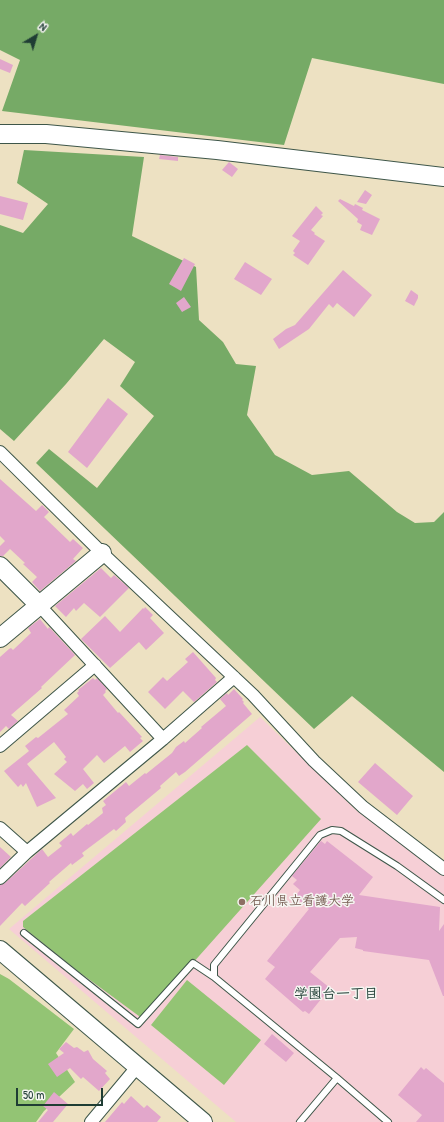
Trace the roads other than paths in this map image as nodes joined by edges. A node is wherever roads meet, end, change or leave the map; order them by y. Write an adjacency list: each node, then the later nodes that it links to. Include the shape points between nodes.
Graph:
1 (0, 134): 2 (street, via 46,134 217,150)
2 (444, 177)
3 (0, 452): 4 (street)
4 (102, 552): 6 (street); 9 (street)
5 (0, 566): 6 (street)
6 (39, 605): 7 (street); 8 (street)
7 (0, 638)
8 (95, 665): 10 (street); 11 (street)
9 (234, 678): 10 (street); 14 (street, via 253,695 314,762 363,807)
10 (163, 739): 13 (street)
11 (0, 746)
12 (0, 828): 13 (street)
13 (27, 852): 15 (street)
14 (444, 869)
15 (0, 878)
16 (444, 900): 19 (lane, via 360,842 341,831 332,830 320,835 214,965)
17 (24, 933): 19 (lane, via 138,1024 192,964)
18 (0, 950): 20 (street)
19 (214, 977): 21 (lane)
20 (137, 1067): 22 (street); 23 (street)
21 (337, 1078): 24 (lane); 25 (lane)
22 (91, 1122)
23 (203, 1122)
24 (300, 1122)
25 (388, 1122)

